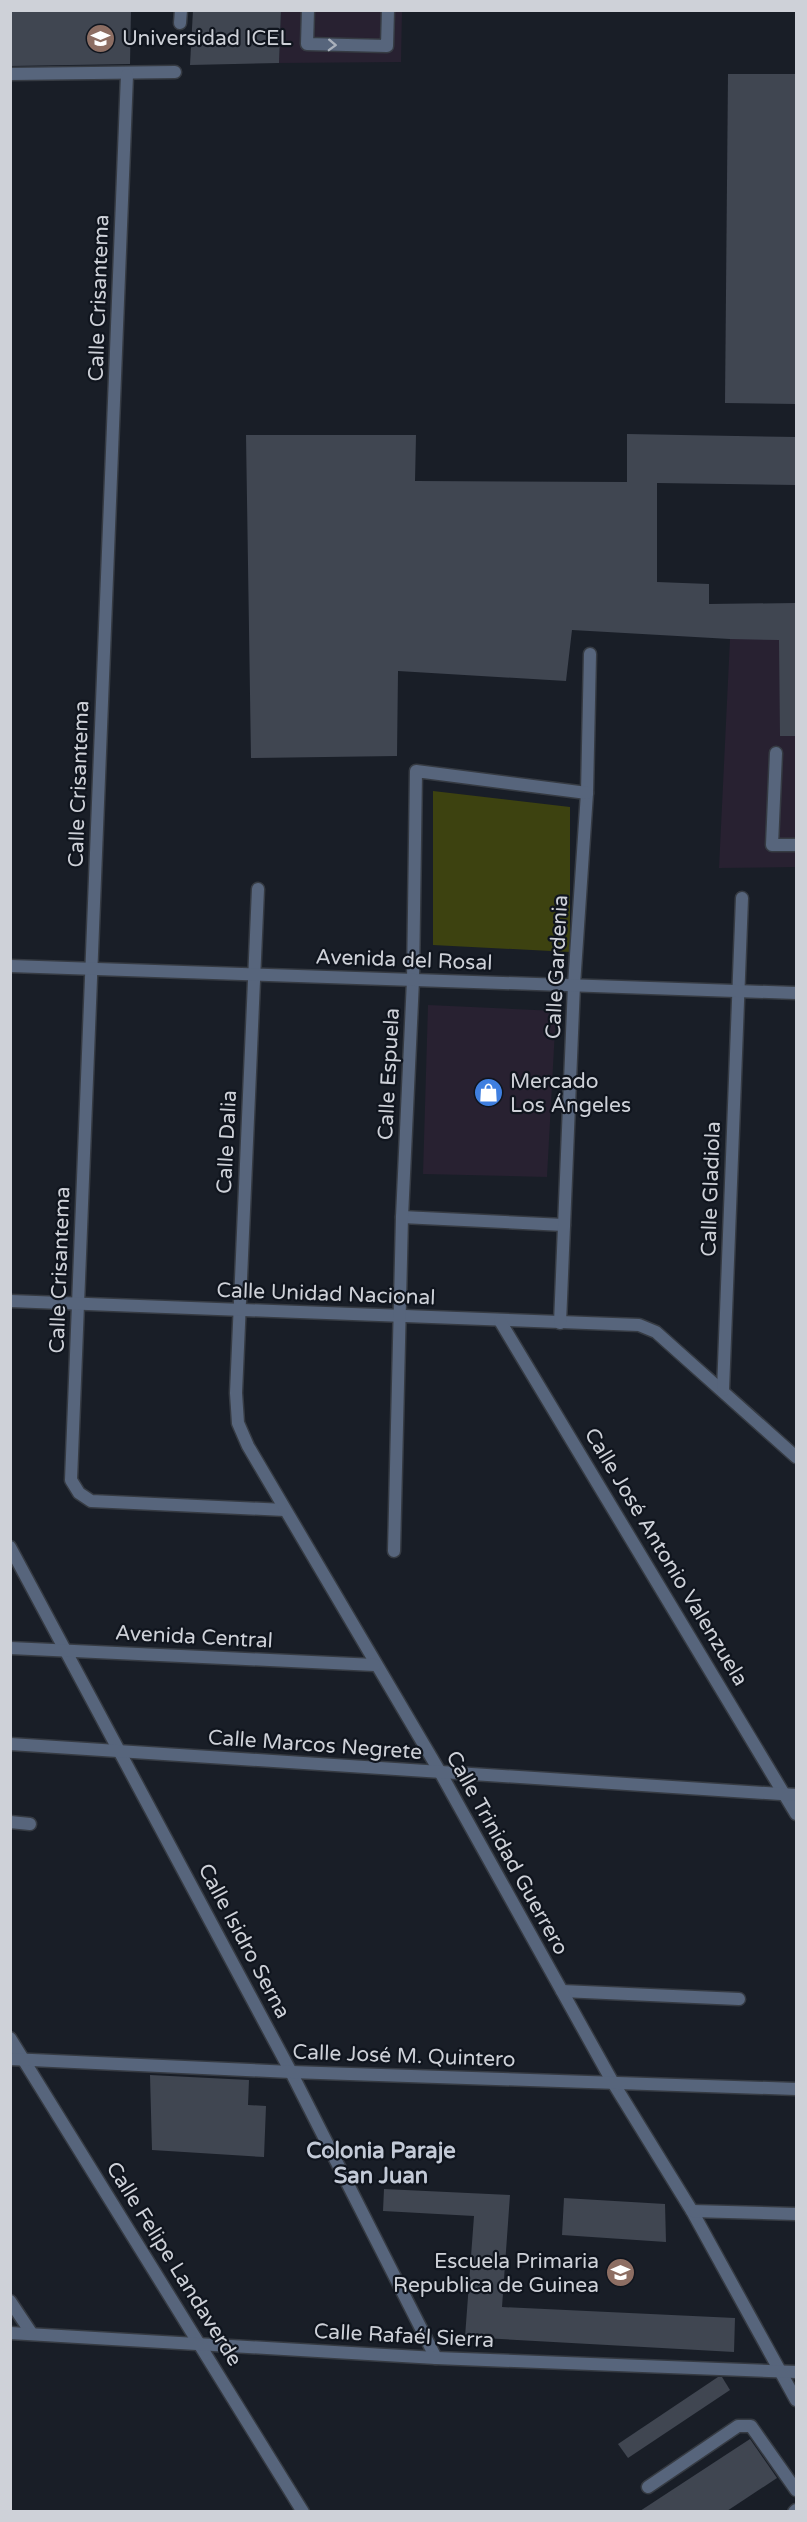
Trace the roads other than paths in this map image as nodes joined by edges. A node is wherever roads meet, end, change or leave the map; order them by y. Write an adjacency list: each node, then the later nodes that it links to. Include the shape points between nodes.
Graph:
1 (308, 10): 2 (street, one-way to 2, via 307,44 387,46)
2 (388, 10)
3 (175, 72): 5 (street)
4 (10, 74): 5 (street)
5 (127, 75): 13 (street, Calle Crisantema)
6 (590, 654): 8 (street, Calle Gardenia)
7 (776, 753): 9 (street, via 772,845)
8 (587, 793): 15 (street, Calle Espuela, via 416,771); 16 (street, Calle Gardenia)
9 (796, 845)
10 (258, 889): 14 (street, Calle Dalia)
11 (742, 898): 17 (street, Calle Gladiola)
12 (10, 966): 13 (street, Avenida del Rosal)
13 (91, 969): 14 (street, Avenida del Rosal); 22 (street, Calle Crisantema)
14 (255, 975): 15 (street, Avenida del Rosal); 23 (street, Calle Dalia)
15 (413, 980): 16 (street, Avenida del Rosal); 19 (street, Calle Espuela)
16 (574, 985): 17 (street, Avenida del Rosal); 20 (street, Calle Gardenia)
17 (737, 990): 18 (street, Avenida del Rosal); 27 (street, Calle Gladiola)
18 (796, 993)
19 (402, 1217): 20 (street); 24 (street, Calle Espuela)
20 (564, 1225): 26 (street, Calle Gardenia)
21 (10, 1302): 22 (street, Calle Unidad Nacional)
22 (79, 1306): 23 (street, Calle Unidad Nacional); 29 (street, Calle Crisantema, via 72,1480 79,1493 91,1501)
23 (239, 1310): 24 (street, Calle Unidad Nacional); 29 (street, Calle Trinidad Guerrero, via 237,1424)
24 (400, 1317): 25 (street, Calle Unidad Nacional); 31 (street, Calle Espuela)
25 (501, 1321): 26 (street, Calle Unidad Nacional); 38 (street, Calle José Antonio Valenzuela)
26 (560, 1323): 27 (street, Calle Unidad Nacional, via 639,1325 656,1332)
27 (723, 1390): 28 (street)
28 (796, 1457)
29 (285, 1510): 34 (street, Calle Trinidad Guerrero)
30 (10, 1547): 33 (street, Calle Isidro Serna)
31 (394, 1551)
32 (10, 1647): 33 (street, Avenida Central)
33 (68, 1650): 34 (street, Avenida Central); 36 (street, Calle Isidro Serna)
34 (375, 1665): 37 (street, Calle Trinidad Guerrero)
35 (10, 1744): 36 (street, Calle Marcos Negrete)
36 (121, 1752): 37 (street, Calle Marcos Negrete); 47 (street, Calle Isidro Serna)
37 (440, 1773): 38 (street, Calle Marcos Negrete); 42 (street, Calle Trinidad Guerrero)
38 (791, 1795): 39 (street, Calle José Antonio Valenzuela)
39 (796, 1814)
40 (10, 1822): 41 (street)
41 (30, 1824)
42 (562, 1991): 43 (street); 48 (street, Calle Trinidad Guerrero)
43 (739, 1999)
44 (10, 2038): 46 (street, Calle Felipe Landaverde)
45 (10, 2059): 46 (street, Calle José M. Quintero)
46 (24, 2060): 47 (street, Calle José M. Quintero); 55 (street, Calle Felipe Landaverde)
47 (291, 2072): 48 (street, Calle José M. Quintero); 56 (street, Calle Isidro Serna)
48 (612, 2081): 49 (street, Calle José M. Quintero); 50 (street, Calle Trinidad Guerrero)
49 (796, 2089)
50 (692, 2211): 51 (street); 57 (street, Calle Trinidad Guerrero)
51 (796, 2214)
52 (10, 2301): 54 (street)
53 (10, 2333): 54 (street, Calle Rafaél Sierra)
54 (32, 2334): 55 (street, Calle Rafaél Sierra)
55 (200, 2344): 56 (street, Calle Rafaél Sierra); 62 (street, Calle Felipe Landaverde)
56 (436, 2358): 57 (street, Calle Rafaél Sierra)
57 (781, 2371): 58 (street, Calle Rafaél Sierra); 59 (street, Calle Trinidad Guerrero)
58 (796, 2372)
59 (796, 2400)
60 (648, 2487): 61 (street, via 738,2426 751,2426)
61 (796, 2490)
62 (303, 2511)

